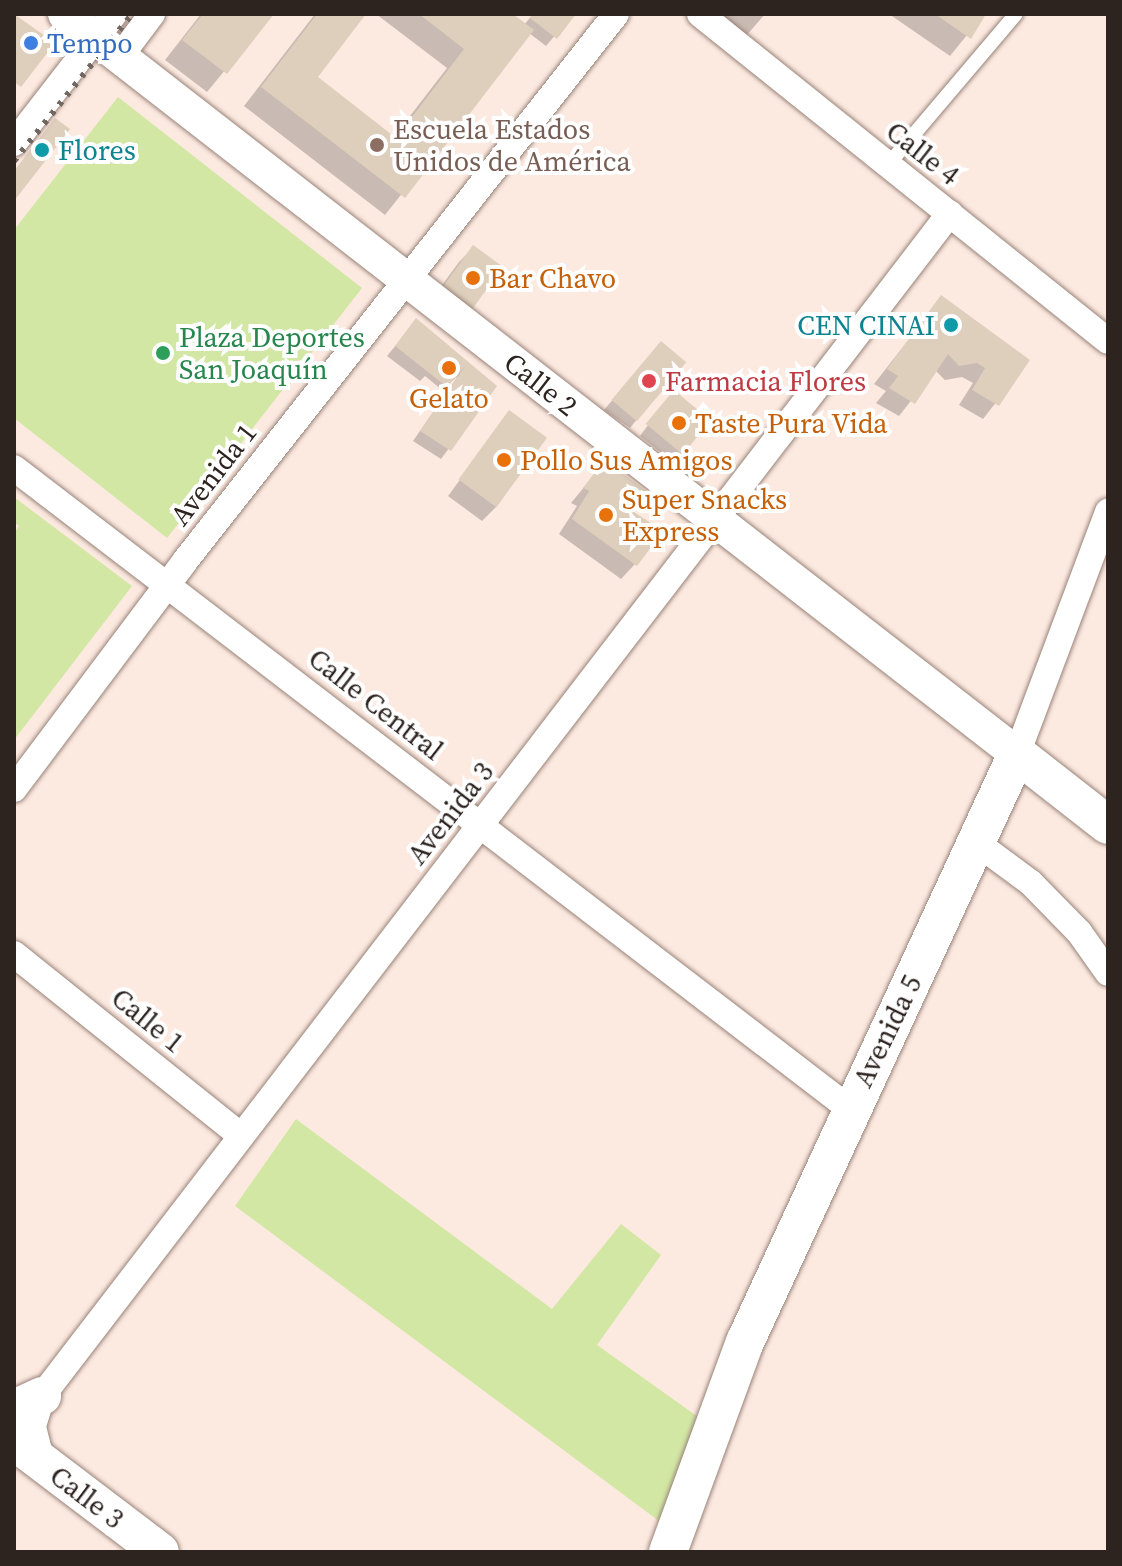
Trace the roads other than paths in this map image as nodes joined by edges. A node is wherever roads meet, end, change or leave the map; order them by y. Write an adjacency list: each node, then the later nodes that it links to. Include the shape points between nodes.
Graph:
1 (65, 14): 6 (street, Calle 2)
2 (152, 14): 6 (street)
3 (616, 14): 10 (street, Avenida 1)
4 (700, 14): 8 (street, Calle 4)
5 (1016, 14): 8 (lane)
6 (109, 37): 7 (street); 10 (street, Calle 2)
7 (14, 143)
8 (887, 166): 9 (street, Calle 4)
9 (950, 213): 11 (street, Calle 4); 14 (street, Avenida 3)
10 (408, 281): 14 (street, Calle 2); 15 (street, Avenida 1)
11 (1108, 341)
12 (14, 468): 15 (street, Calle Central)
13 (1108, 512): 16 (street, Avenida 5)
14 (717, 520): 16 (street, Calle 2); 18 (street, Avenida 3)
15 (167, 588): 17 (street, Avenida 1); 18 (street, Calle Central)
16 (1017, 754): 19 (main road); 20 (main road, Avenida 5)
17 (14, 789)
18 (480, 825): 23 (street, Calle Central); 24 (street, Avenida 3)
19 (1108, 825)
20 (977, 843): 22 (street, via 1031,883 1079,932); 23 (main road, Avenida 5)
21 (14, 954): 24 (street, Calle 1)
22 (1108, 973)
23 (850, 1109): 28 (main road, Avenida 5, via 745,1342)
24 (241, 1136): 25 (street, Avenida 3)
25 (28, 1402): 26 (street, Avenida 3, via 33,1426)
26 (28, 1452): 27 (main road, Calle 3)
27 (160, 1552)
28 (668, 1552)

